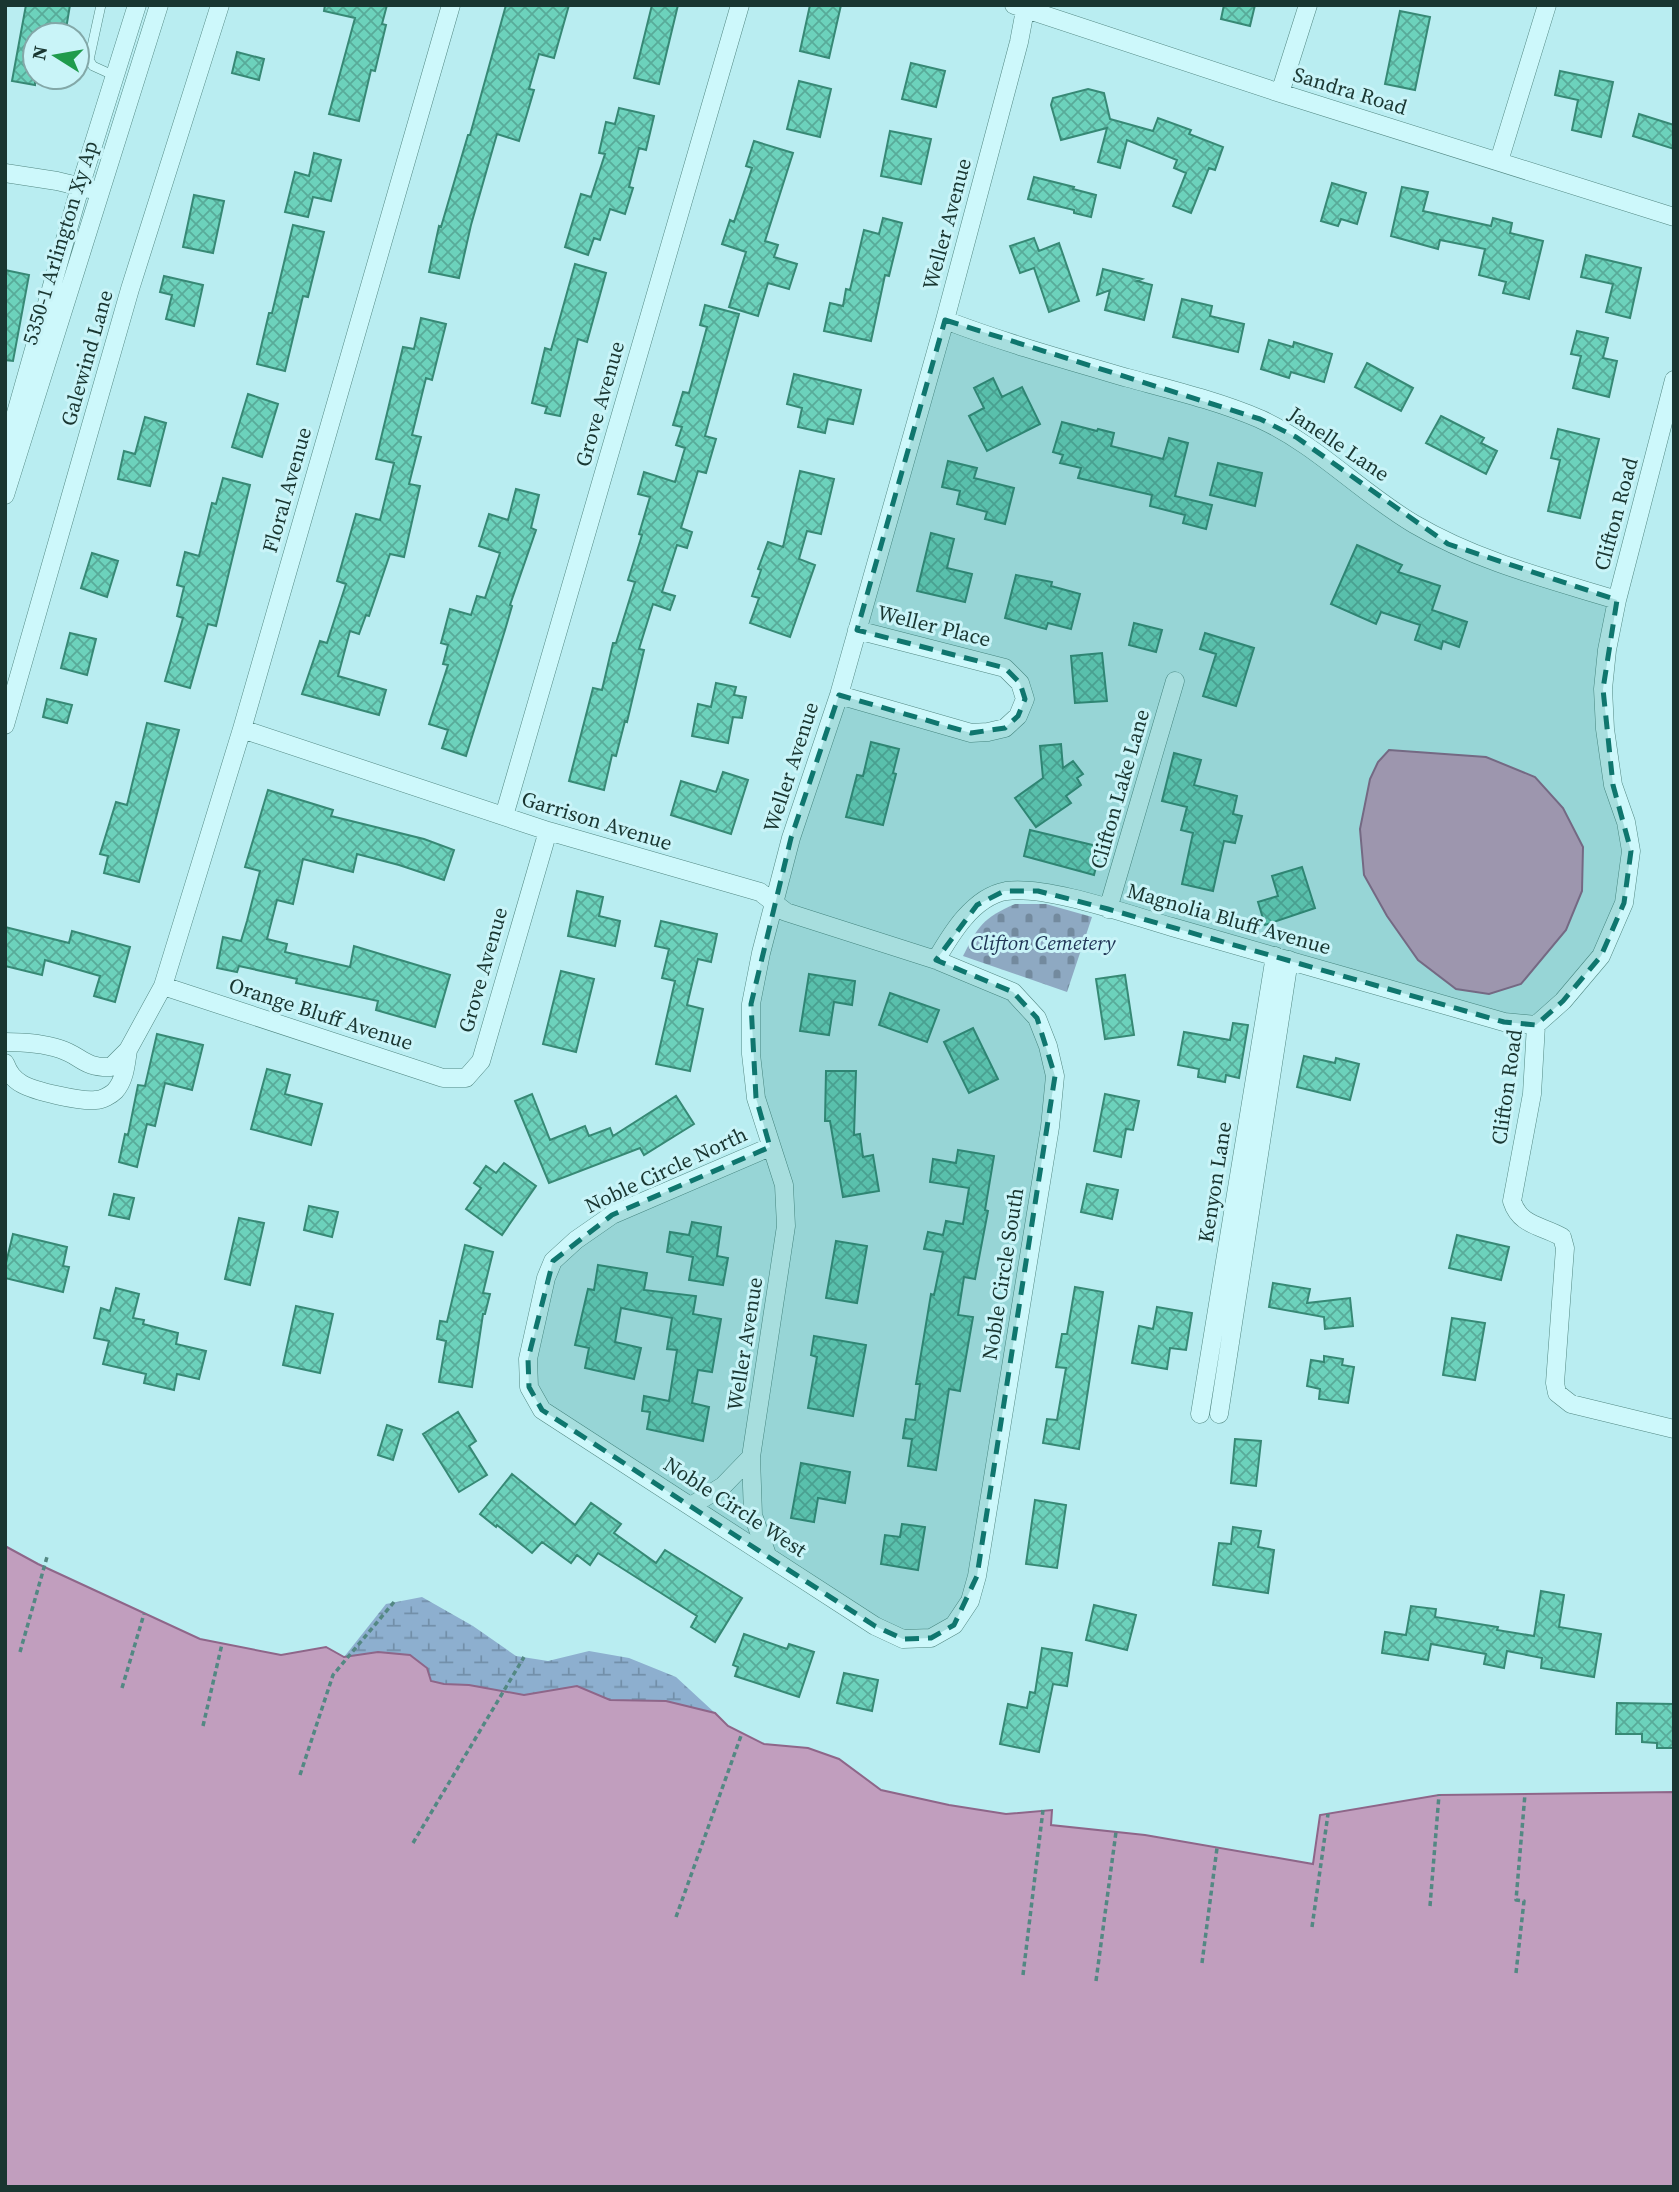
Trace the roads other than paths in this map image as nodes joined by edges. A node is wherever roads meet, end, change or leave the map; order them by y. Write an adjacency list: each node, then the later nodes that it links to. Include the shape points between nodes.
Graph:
1 (101, 5): 10 (lane, via 89,60)
2 (138, 5): 10 (street, 5350-1 Arlington Xy Ap)
3 (159, 5): 15 (street, 5350-1 Arlington Xy Ap)
4 (220, 5): 24 (street, Galewind Lane, via 130,289)
5 (451, 5): 25 (street, Floral Avenue)
6 (740, 5): 26 (street, Grove Avenue)
7 (1308, 5): 11 (street)
8 (1547, 5): 12 (street)
9 (1021, 6): 11 (street, Sandra Road); 17 (street, Weller Avenue, via 1019,42)
10 (115, 76): 14 (street, 5350-1 Arlington Xy Ap)
11 (1280, 93): 12 (street, Sandra Road)
12 (1499, 161): 16 (street, Sandra Road)
13 (5, 173): 14 (street)
14 (79, 187): 15 (street); 19 (street, 5350-1 Arlington Xy Ap, via 14,420)
15 (100, 192): 19 (street, 5350-1 Arlington Xy Ap)
16 (1674, 217)
17 (945, 320): 20 (street, Janelle Lane, via 1260,419 1296,437 1410,522 1448,544); 21 (street, Weller Avenue)
18 (1674, 380): 20 (street, Clifton Road)
19 (5, 492)
20 (1617, 600): 33 (street, Clifton Road, via 1603,689 1613,785 1631,851 1624,903 1601,956)
21 (857, 630): 23 (street, Weller Avenue); 23 (street, Weller Place, via 1005,668 1020,683 1024,699 1018,716 1005,728 971,733)
22 (1175, 681): 29 (street, Clifton Lake Lane)
23 (839, 695): 28 (street, Weller Avenue)
24 (5, 725)
25 (242, 729): 26 (street, Garrison Avenue); 32 (street, Floral Avenue)
26 (504, 816): 27 (street, Garrison Avenue)
27 (548, 831): 28 (street, Garrison Avenue, via 760,892); 37 (street, Grove Avenue, via 481,1061)
28 (774, 904): 31 (street, Garrison Avenue, via 786,912); 38 (street, Weller Avenue, via 751,1004 756,1098)
29 (1108, 909): 30 (street, Magnolia Bluff Avenue); 31 (street, Magnolia Bluff Avenue, via 1038,891 1004,891 969,913)
30 (1282, 958): 33 (street, Magnolia Bluff Avenue, via 1504,1022); 40 (street)
31 (936, 960): 45 (street, Noble Circle South, via 1013,992 1037,1018 1055,1076 977,1576 970,1601 954,1625)
32 (163, 986): 35 (street, Floral Avenue); 37 (street, Orange Bluff Avenue, via 443,1078)
33 (1536, 1026): 41 (street, Clifton Road, via 1532,1094 1512,1201 1526,1222 1562,1237 1565,1248 1558,1393 1571,1404)
34 (5, 1042): 35 (street, via 63,1050 86,1065 99,1067 111,1067)
35 (128, 1050): 36 (street, Floral Avenue, via 116,1090 96,1100 24,1086)
36 (5, 1063)
37 (466, 1078)
38 (770, 1147): 39 (street, Noble Circle North, via 612,1215 553,1261 528,1359); 42 (street, Weller Avenue, via 784,1185 786,1226)
39 (529, 1387): 43 (street, Noble Circle West, via 542,1410)
40 (1209, 1414)
41 (1674, 1429)
42 (751, 1457): 43 (street, via 723,1486); 44 (street, Weller Avenue, via 753,1515)
43 (691, 1506): 44 (street, Noble Circle West)
44 (767, 1555): 45 (street, Noble Circle West, via 875,1626 903,1639)
45 (930, 1638)

